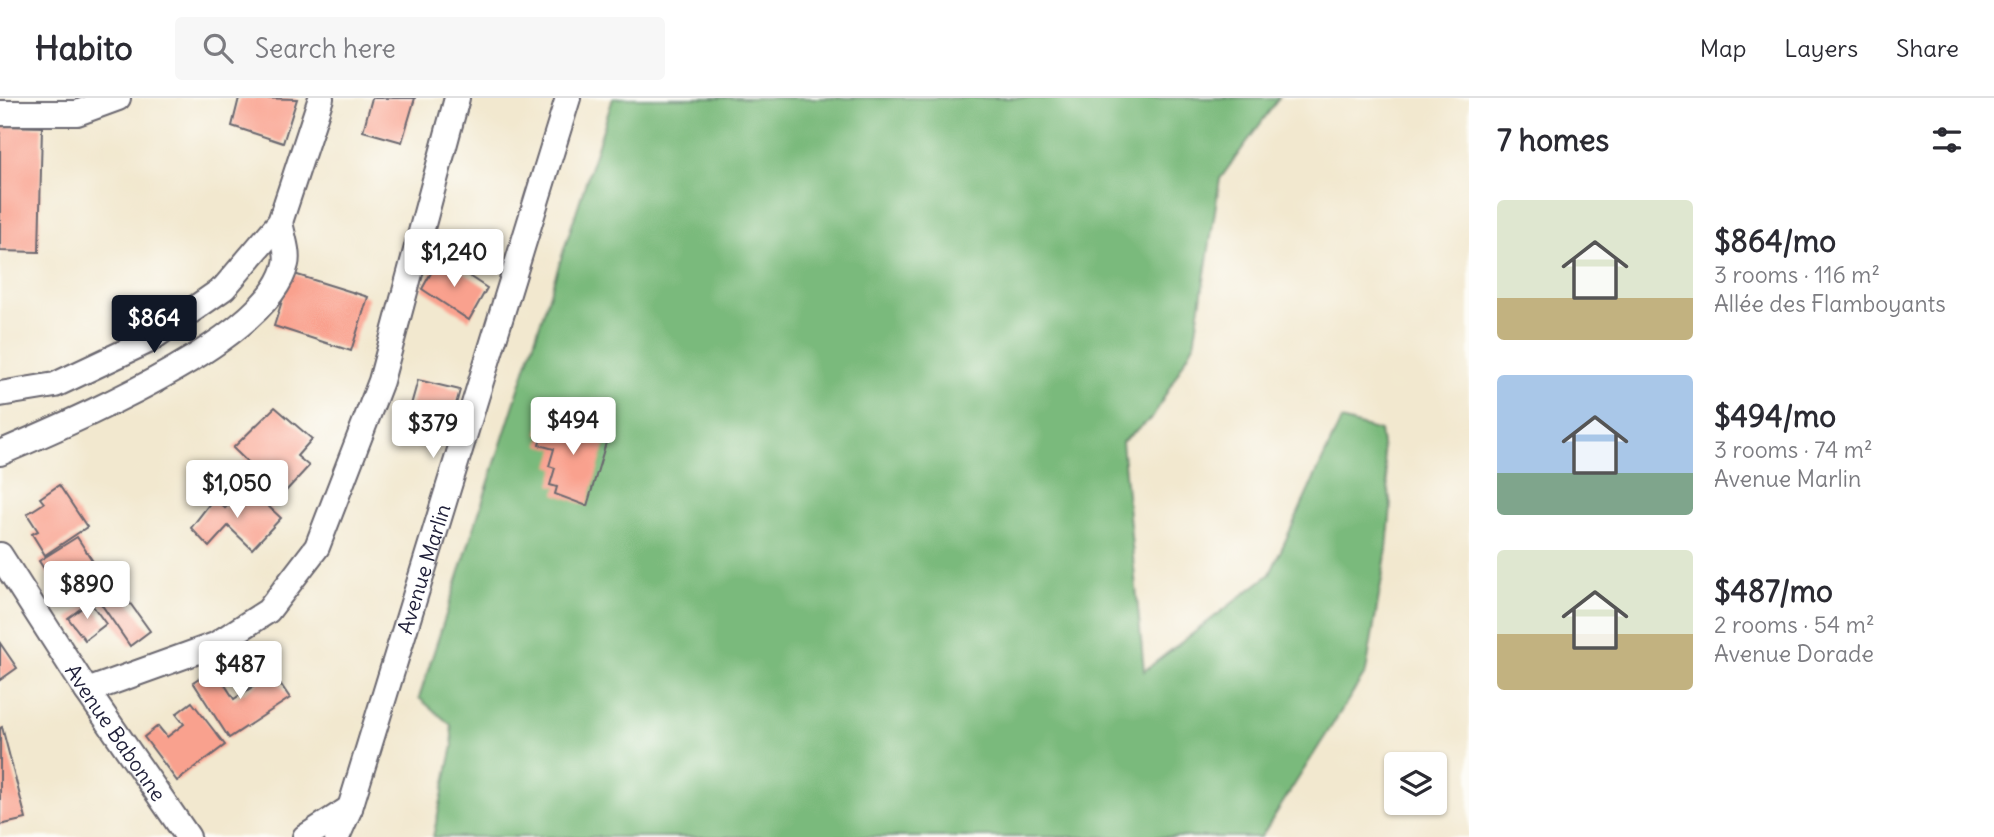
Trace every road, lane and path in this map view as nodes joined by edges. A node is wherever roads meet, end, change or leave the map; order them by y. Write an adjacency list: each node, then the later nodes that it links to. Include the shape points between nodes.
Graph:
1 (118, 98): 5 (street, via 77,113)
2 (321, 98): 6 (street)
3 (457, 98): 10 (street, via 381,382 317,547 268,611 215,645)
4 (568, 98): 11 (street, Avenue Marlin)
5 (0, 113)
6 (280, 222): 7 (street, via 224,288 148,341 55,385); 8 (street, via 287,263 270,296 244,322 149,386)
7 (0, 394)
8 (0, 453)
9 (0, 555): 10 (street, Avenue Babonne)
10 (87, 691): 12 (street, Avenue Babonne)
11 (350, 808): 13 (street); 14 (street, Avenue Marlin)
12 (188, 837)
13 (305, 837)
14 (337, 837)

